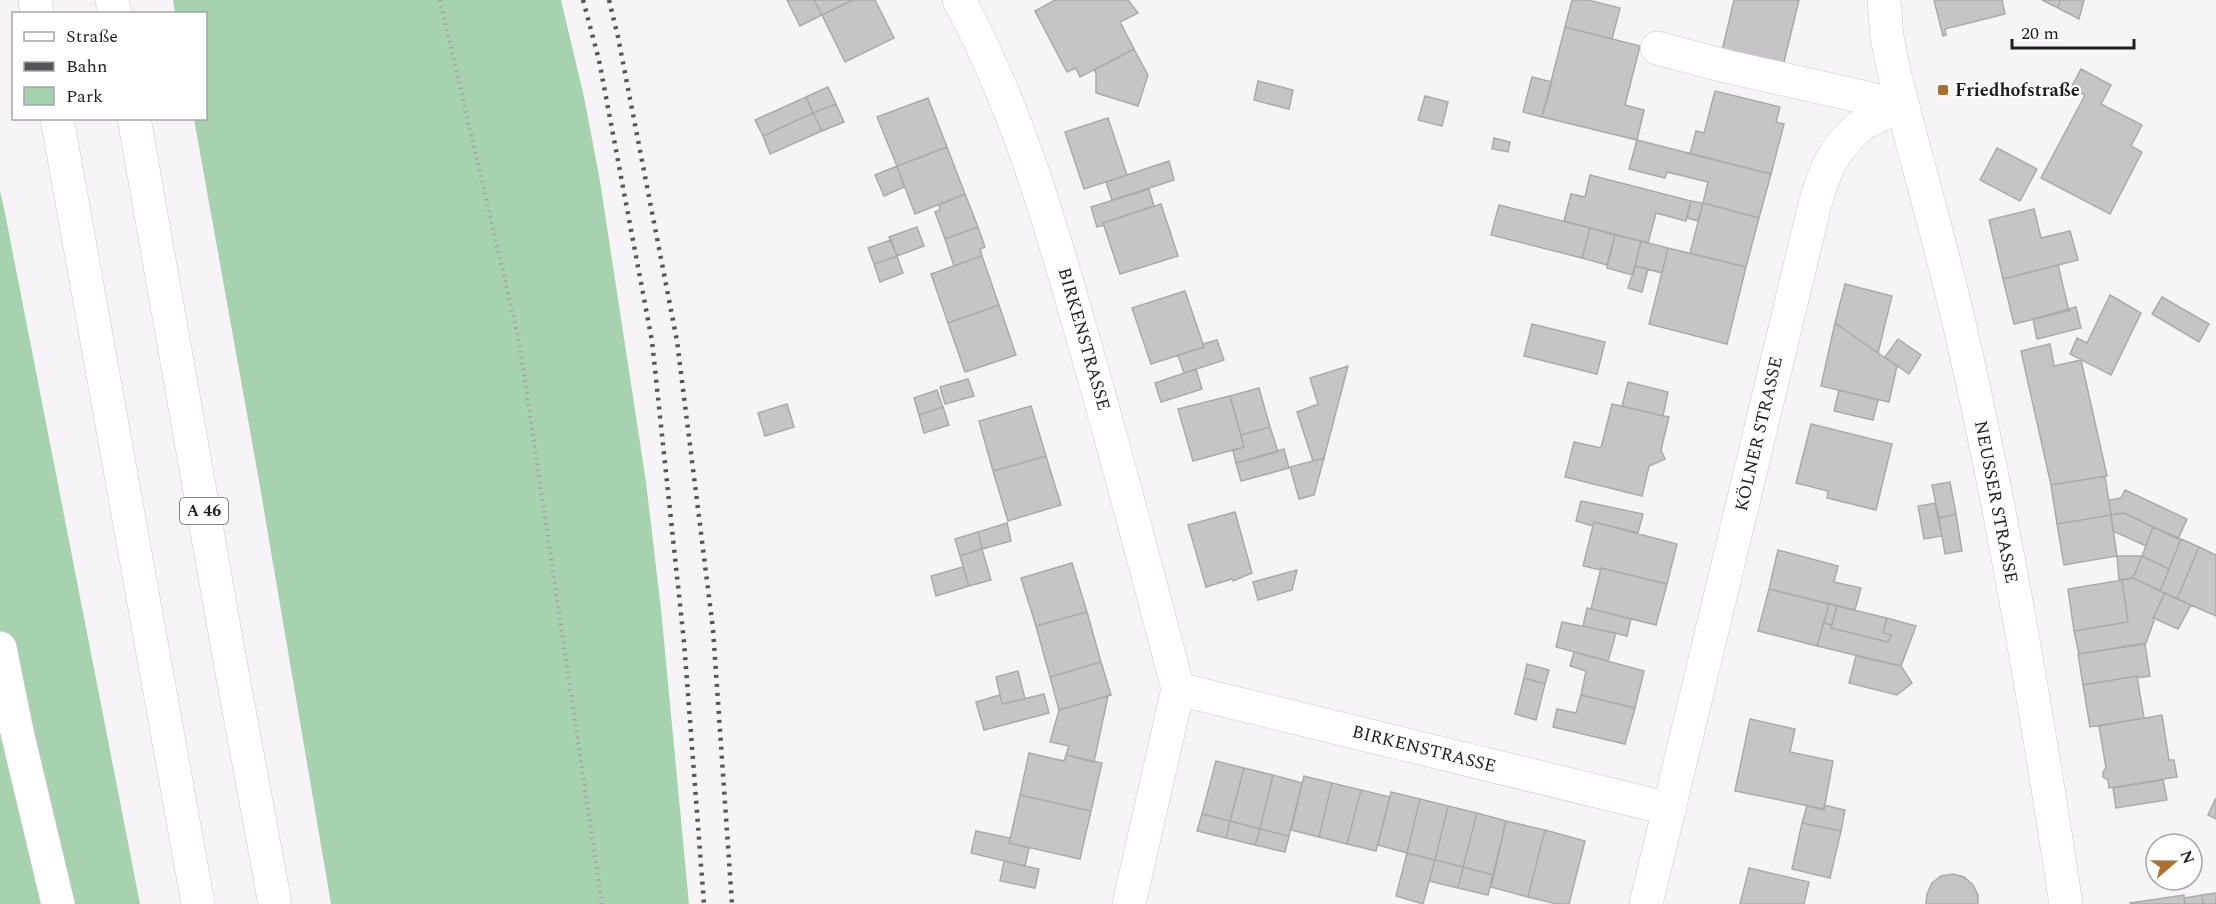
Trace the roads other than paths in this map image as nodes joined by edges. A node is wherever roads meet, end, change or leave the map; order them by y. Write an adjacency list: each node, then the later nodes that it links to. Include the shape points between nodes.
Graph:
1 (959, 0): 8 (main road, BIRKENSTRASSE, via 1003,90 1041,192)
2 (1884, 0): 4 (main road, via 1887,37)
3 (1657, 48): 4 (main road)
4 (1903, 106): 9 (main road, KÖLNER STRASSE, via 1858,127 1838,148 1824,173); 15 (main road, NEUSSER STRASSE, via 1950,285 1989,465)
5 (57, 120): 11 (main road)
6 (134, 120): 12 (main road, A 46)
7 (0, 648): 10 (main road)
8 (1178, 690): 9 (main road, BIRKENSTRASSE); 13 (main road, BIRKENSTRASSE)
9 (1670, 809): 14 (main road, KÖLNER STRASSE)
10 (58, 904)
11 (198, 904)
12 (275, 904)
13 (1130, 904)
14 (1646, 904)
15 (2066, 904)

